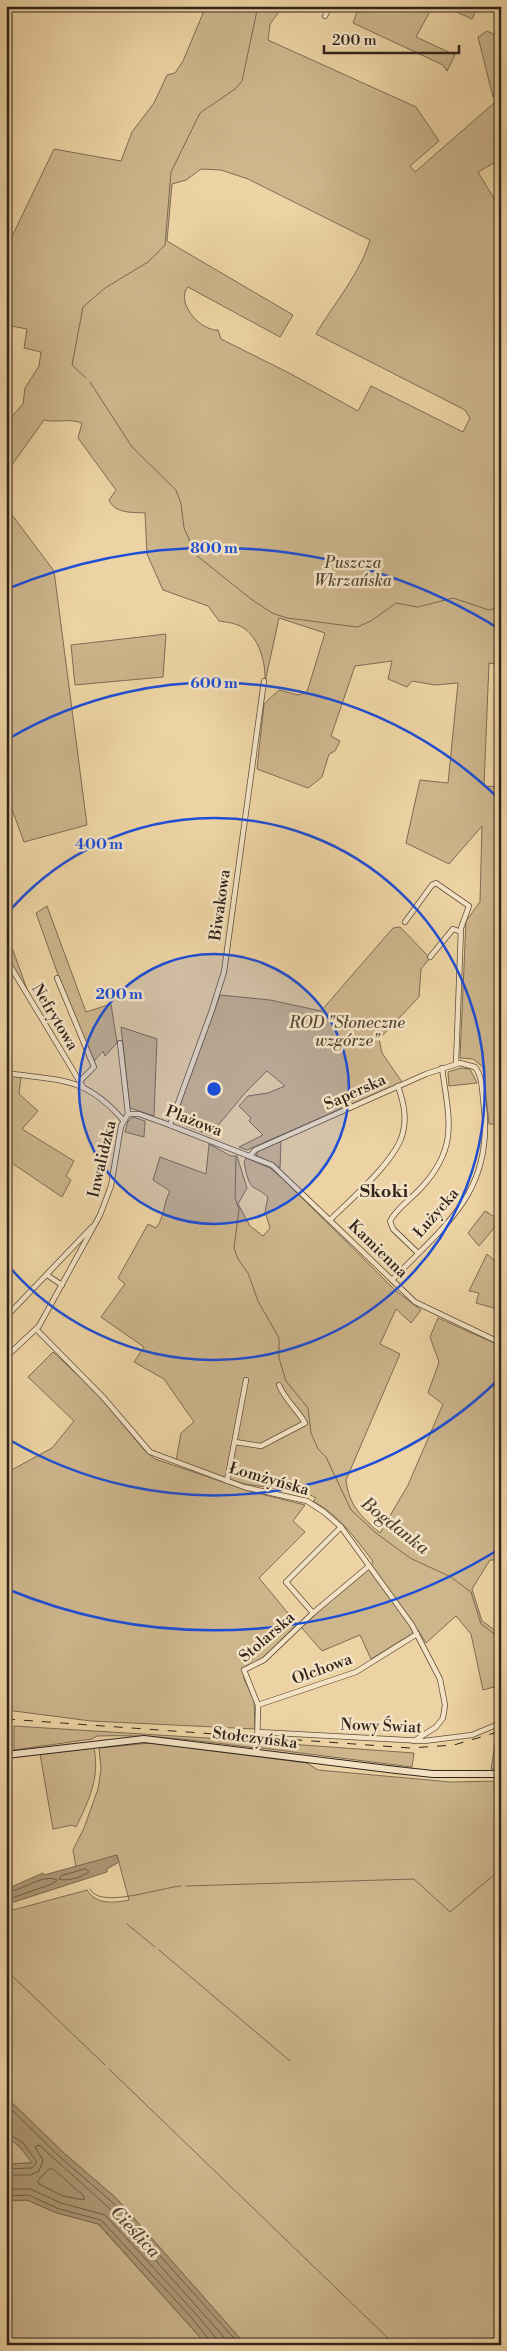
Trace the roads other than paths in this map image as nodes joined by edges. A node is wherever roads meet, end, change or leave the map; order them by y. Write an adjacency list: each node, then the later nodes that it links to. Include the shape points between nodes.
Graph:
1 (330, 6): 2 (street)
2 (325, 16)
3 (264, 681): 19 (street, Biwakowa, via 222,981)
4 (405, 922): 5 (street, via 436,883 469,906)
5 (460, 932): 6 (street, via 453,929); 10 (street)
6 (430, 956)
7 (6, 959): 14 (street, Nefrytowa)
8 (57, 978): 14 (street, via 94,1067)
9 (120, 1043): 17 (street, Inwalidzka)
10 (456, 1064): 11 (street, Saperska); 12 (street, Saperska)
11 (475, 1067): 25 (street, Łużycka, via 480,1079 486,1123 482,1162 467,1198)
12 (442, 1068): 15 (street, Saperska); 25 (street, via 449,1129 445,1153 427,1182 390,1221 392,1229)
13 (6, 1073): 16 (street)
14 (80, 1081): 16 (street, Nefrytowa)
15 (398, 1086): 20 (street, Saperska, via 255,1150); 22 (street, via 404,1116 398,1146)
16 (83, 1087): 18 (street, via 103,1099)
17 (128, 1114): 18 (street, Inwalidzka); 19 (street, Plażowa)
18 (123, 1120): 21 (street, Inwalidzka, via 109,1192)
19 (170, 1125): 20 (street, Plażowa)
20 (250, 1156): 22 (street, Kamienna, via 275,1167)
21 (98, 1220): 23 (street, Inwalidzka); 24 (street, Inwalidzka)
22 (330, 1220): 27 (street, Kamienna)
23 (78, 1242): 24 (street); 26 (street, Inwalidzka)
24 (84, 1246): 28 (street, Inwalidzka)
25 (418, 1253): 27 (street, Łużycka)
26 (47, 1275): 28 (street); 29 (street, Inwalidzka)
27 (392, 1280): 31 (street, Kamienna, via 418,1304)
28 (62, 1285): 30 (street, Inwalidzka)
29 (6, 1317)
30 (37, 1330): 32 (street, Inwalidzka); 36 (street, Łomżyńska, via 104,1397 150,1452)
31 (501, 1343)
32 (6, 1357)
33 (246, 1380): 35 (street)
34 (279, 1385): 35 (street, via 284,1399 295,1407 305,1423 261,1446)
35 (235, 1442): 36 (street)
36 (227, 1481): 37 (street, Łomżyńska, via 307,1501)
37 (341, 1527): 38 (street, Łomżyńska); 39 (street, via 286,1582)
38 (368, 1566): 39 (street, Stolarska); 40 (street, Łomżyńska)
39 (313, 1613): 41 (street, Stolarska, via 264,1660 244,1670)
40 (417, 1634): 41 (street, Olchowa, via 356,1672); 43 (street, Łomżyńska, via 436,1669 444,1696 445,1711)
41 (258, 1705): 44 (street, Stolarska)
42 (501, 1723): 45 (street, Nowy Świat, via 479,1733)
43 (436, 1728): 45 (street, Łomżyńska); 46 (street)
44 (258, 1732): 46 (street, Nowy Świat); 47 (street, Stolarska)
45 (437, 1740): 46 (street, Nowy Świat)
46 (414, 1741)
47 (257, 1752): 48 (street, Stołczyńska, via 139,1739); 49 (street, Stołczyńska, via 433,1774)
48 (6, 1755)
49 (501, 1774)

